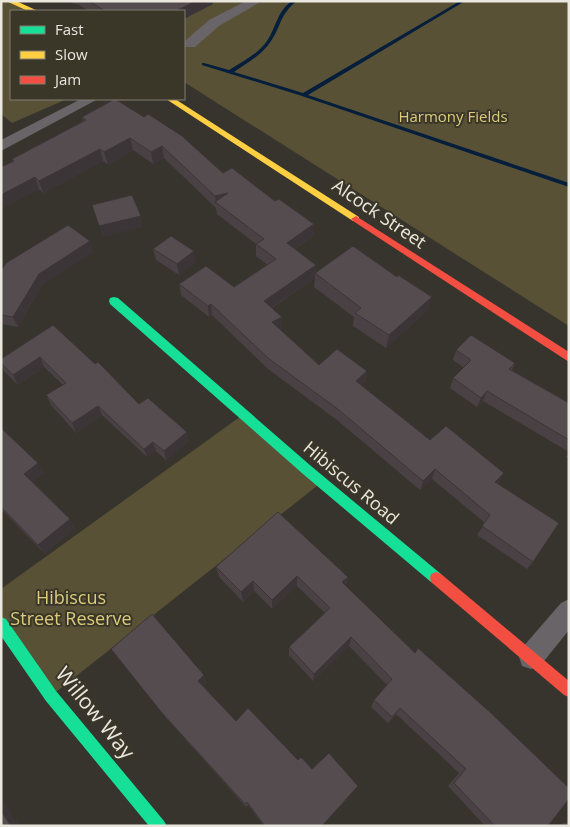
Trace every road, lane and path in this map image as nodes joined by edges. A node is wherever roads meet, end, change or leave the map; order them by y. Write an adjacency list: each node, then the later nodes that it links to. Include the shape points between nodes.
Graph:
1 (9, 1): 3 (street)
2 (256, 1): 4 (street, via 214,23)
3 (32, 10)
4 (190, 44)
5 (89, 100): 7 (street)
6 (172, 100): 9 (street, Alcock Street)
7 (1, 146)
8 (114, 301): 12 (street, Hibiscus Road, via 307,470)
9 (569, 358)
10 (569, 611): 12 (street)
11 (1, 624): 14 (street, Willow Way, via 51,696)
12 (531, 657): 13 (street, Hibiscus Road)
13 (569, 690)
14 (159, 826)

